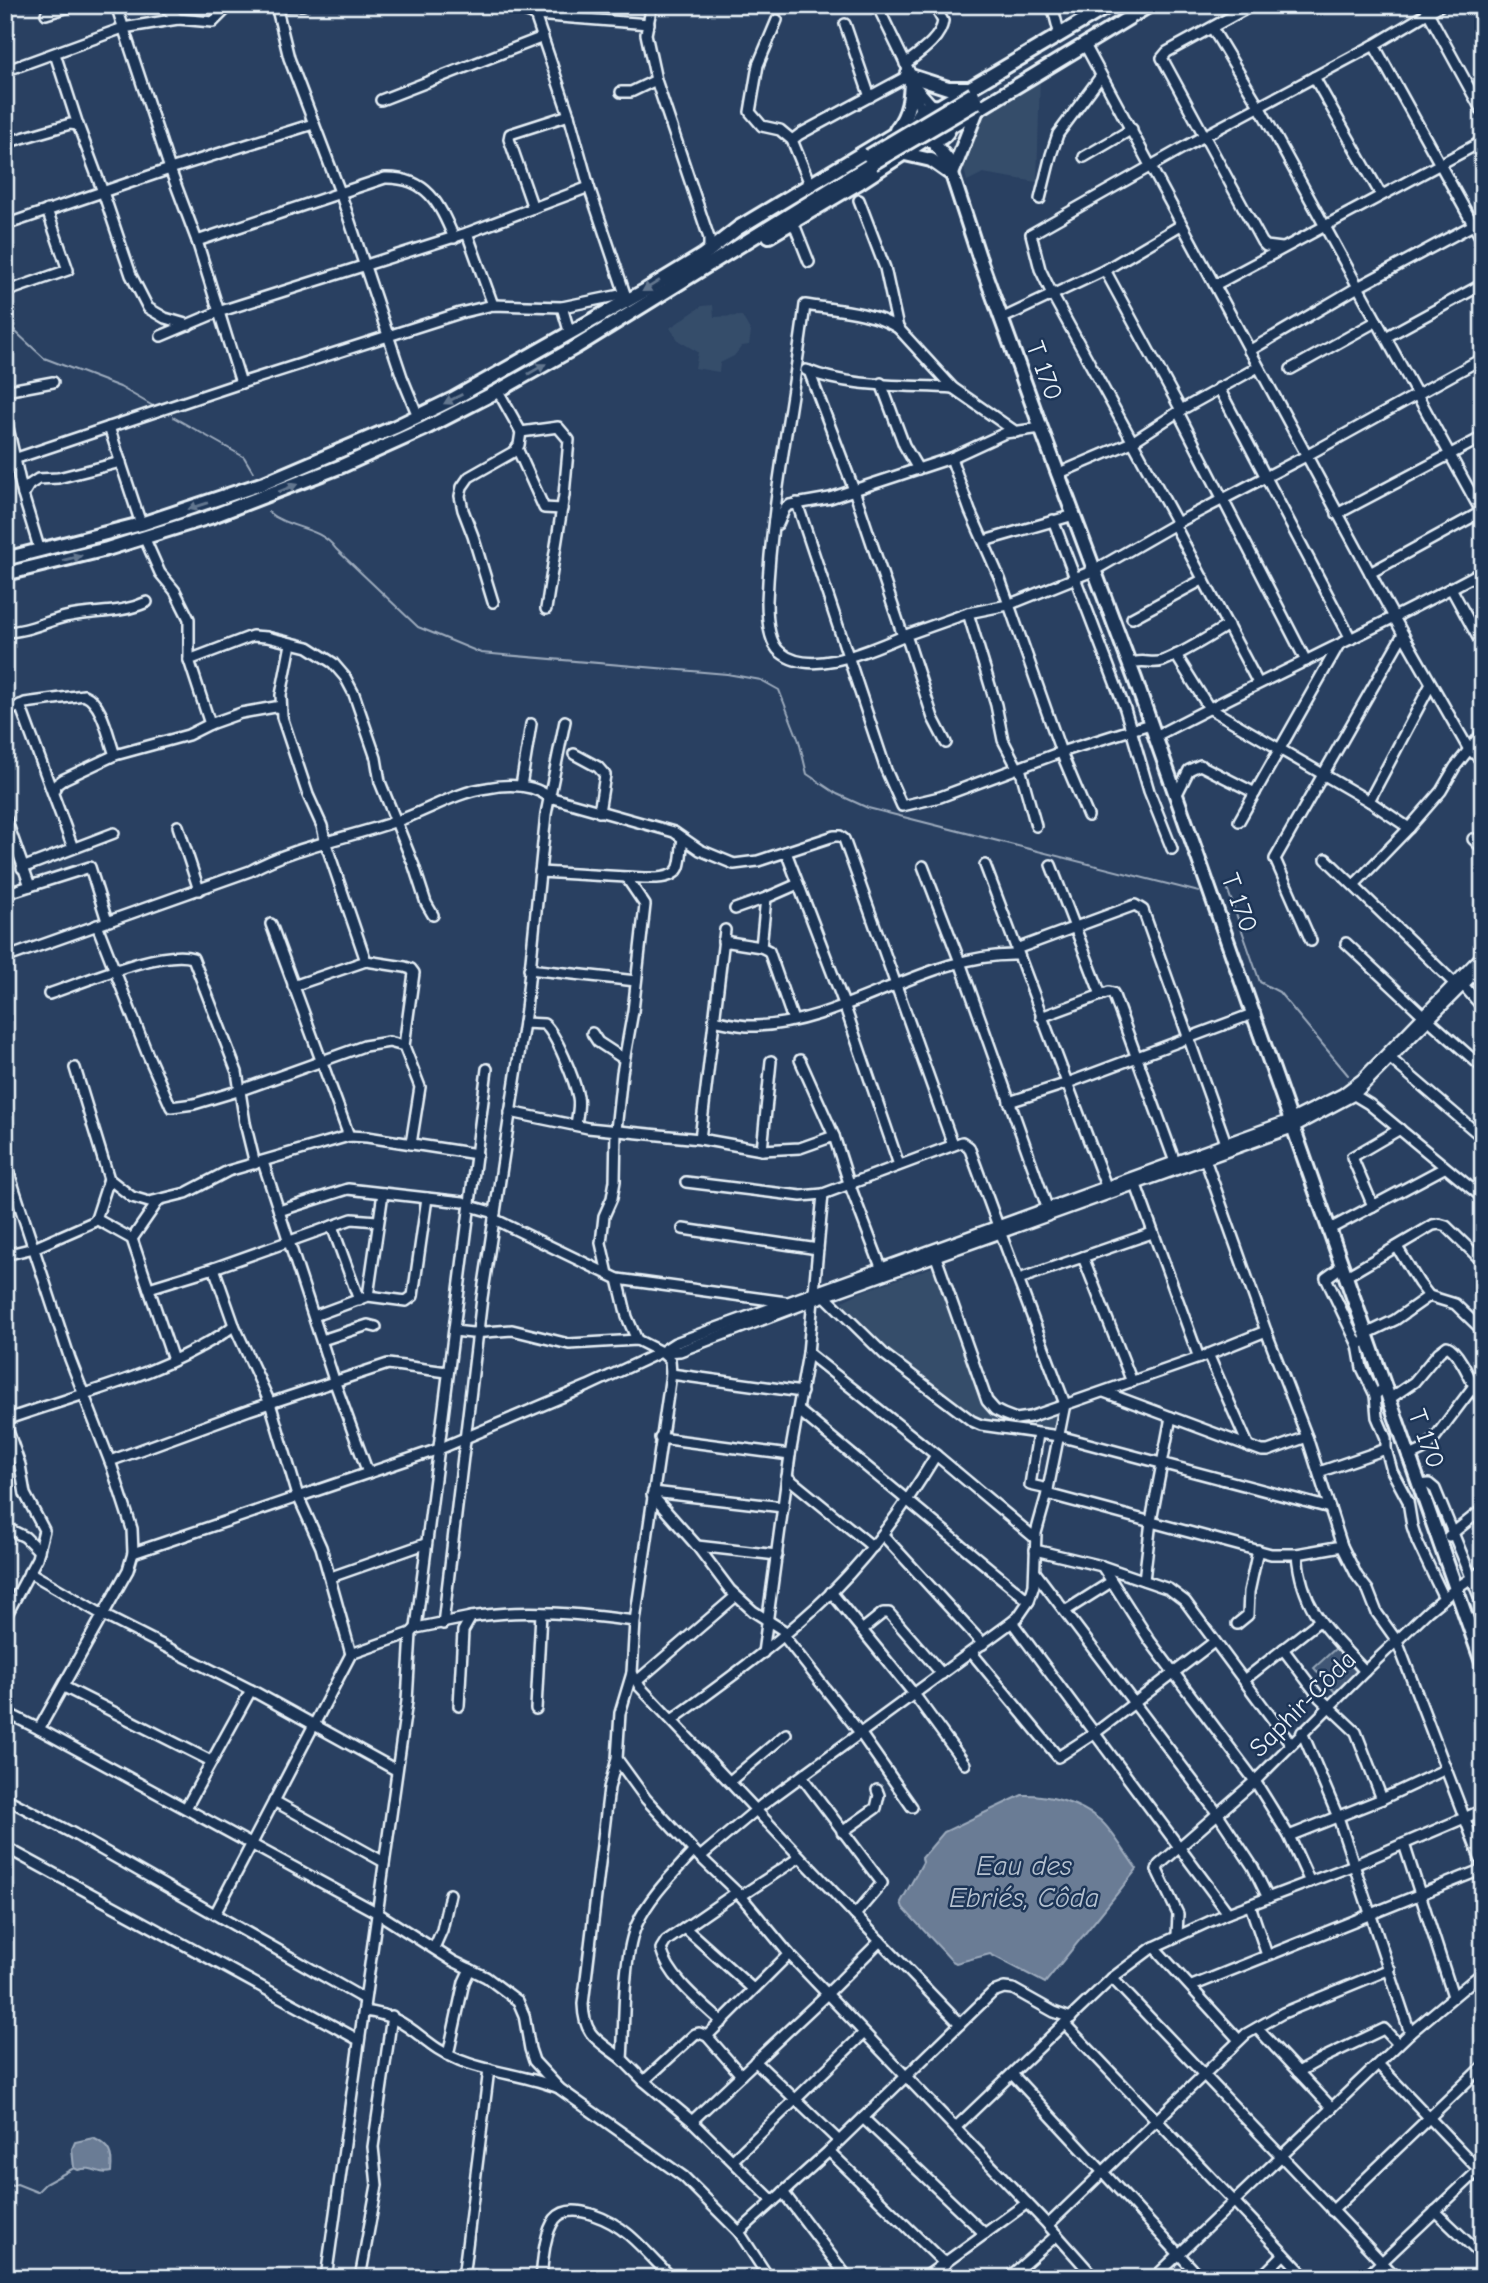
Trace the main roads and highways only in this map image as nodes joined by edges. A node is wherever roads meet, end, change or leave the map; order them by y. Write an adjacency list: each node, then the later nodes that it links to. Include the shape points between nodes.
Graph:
1 (1110, 5): 5 (main road)
2 (1123, 5): 5 (main road)
3 (1138, 5): 5 (main road)
4 (1150, 5): 5 (main road, via 1085,45)
5 (974, 98): 6 (main road); 8 (main road); 9 (main road, via 910,74 907,111); 13 (main road); 14 (main road, bridge)
6 (936, 106): 7 (main road); 8 (main road, via 948,114)
7 (918, 116): 9 (main road); 10 (main road, via 918,132)
8 (948, 129): 10 (main road, via 941,138); 12 (main road)
9 (891, 135): 14 (main road, via 738,228)
10 (929, 139): 11 (main road); 12 (main road)
11 (905, 154): 13 (main road, via 931,160); 14 (main road, via 791,223)
12 (947, 159): 13 (main road, T 170)
13 (951, 174): 17 (main road, T 170, via 1255,1013 1382,1395)
14 (712, 257): 15 (main road, one-way to 15, via 627,297 453,399 264,483 141,524); 16 (main road, one-way to 14, via 210,517 424,429 498,391)
15 (5, 559)
16 (5, 574)
17 (1483, 1665)

